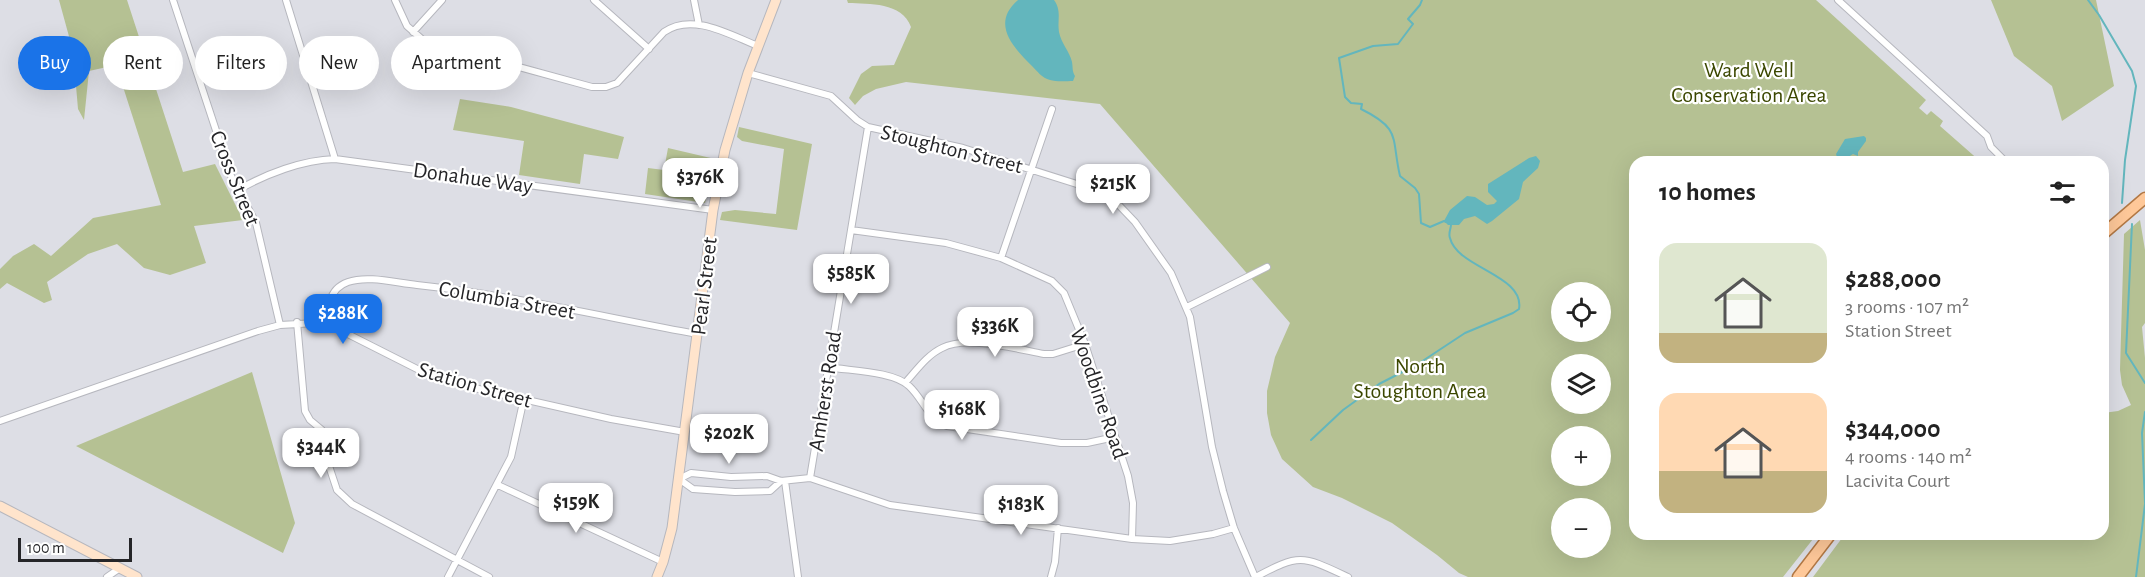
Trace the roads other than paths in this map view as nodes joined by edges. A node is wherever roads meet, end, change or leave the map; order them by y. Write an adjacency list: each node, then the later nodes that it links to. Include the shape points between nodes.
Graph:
1 (173, 0): 19 (street, Cross Street)
2 (286, 0): 17 (street)
3 (394, 0): 10 (street)
4 (442, 0): 10 (street)
5 (594, 0): 12 (street)
6 (694, 0): 9 (street)
7 (776, 0): 11 (main road, Pearl Street)
8 (1838, 0): 16 (street, via 1987,136)
9 (699, 25): 11 (street); 12 (street, via 673,26)
10 (412, 32): 12 (street, via 424,42 592,87 616,83)
11 (758, 46): 13 (main road, Pearl Street)
12 (649, 49)
13 (748, 73): 15 (street, Stoughton Street, via 831,96); 21 (main road, Pearl Street, via 725,150)
14 (1052, 109): 18 (street)
15 (868, 127): 18 (street, Stoughton Street); 23 (street, Amherst Road)
16 (2000, 156)
17 (335, 159): 19 (street, Donahue Way, via 311,161); 21 (street, Donahue Way)
18 (1032, 168): 24 (street); 27 (street, Stoughton Street, via 1113,199 1135,222 1171,273)
19 (237, 189): 30 (street, Cross Street, via 256,223)
20 (2145, 198): 22 (main road)
21 (713, 210): 32 (main road, Pearl Street)
22 (2109, 229)
23 (851, 230): 24 (street, Woodbine Road, via 946,243); 34 (street, Amherst Road)
24 (1001, 258): 33 (street, Woodbine Road, via 1052,281 1064,293)
25 (1267, 267): 27 (street)
26 (328, 307): 29 (street, Columbia Street); 31 (street); 32 (street, Columbia Street, via 335,291 345,283 380,281 473,291)
27 (1187, 307): 46 (street, Stoughton Street, via 1212,447)
28 (297, 322): 29 (street, Station Street); 30 (street, Station Street); 49 (street, via 305,411 322,430 325,454 340,494)
29 (316, 323): 31 (street, Station Street)
30 (280, 325): 37 (street, Station Street)
31 (334, 327): 36 (street, Station Street, via 427,374)
32 (697, 334): 38 (main road, Pearl Street)
33 (1084, 344): 35 (street, via 1044,354 955,343 936,351); 39 (street, Woodbine Road)
34 (828, 367): 35 (street, via 891,377); 40 (street, Amherst Road)
35 (905, 383): 39 (street, via 935,420 947,426 1061,443)
36 (524, 398): 38 (street, Station Street); 43 (street, via 511,457)
37 (0, 421)
38 (685, 432): 41 (main road, Pearl Street)
39 (1115, 437): 47 (street, Woodbine Road, via 1131,490)
40 (810, 478): 42 (street); 45 (street, via 890,505)
41 (679, 479): 42 (street, via 691,473 767,476); 42 (street, via 693,489 735,492 770,491); 50 (main road, Pearl Street)
42 (783, 481): 57 (street)
43 (498, 485): 49 (street); 50 (street)
44 (0, 506): 51 (main road)
45 (1058, 528): 47 (street); 58 (street)
46 (1234, 528): 47 (street, via 1170,541); 59 (street, Stoughton Street)
47 (1132, 539)
48 (1826, 540): 61 (main road)
49 (458, 560): 54 (street); 55 (street)
50 (663, 561): 56 (main road, Pearl Street)
51 (120, 568): 52 (street); 53 (main road)
52 (107, 577)
53 (137, 577)
54 (448, 577)
55 (489, 577)
56 (657, 577)
57 (798, 577)
58 (1051, 577)
59 (1256, 577): 60 (street, via 1282,563 1298,560)
60 (1348, 577)
61 (1798, 577)

